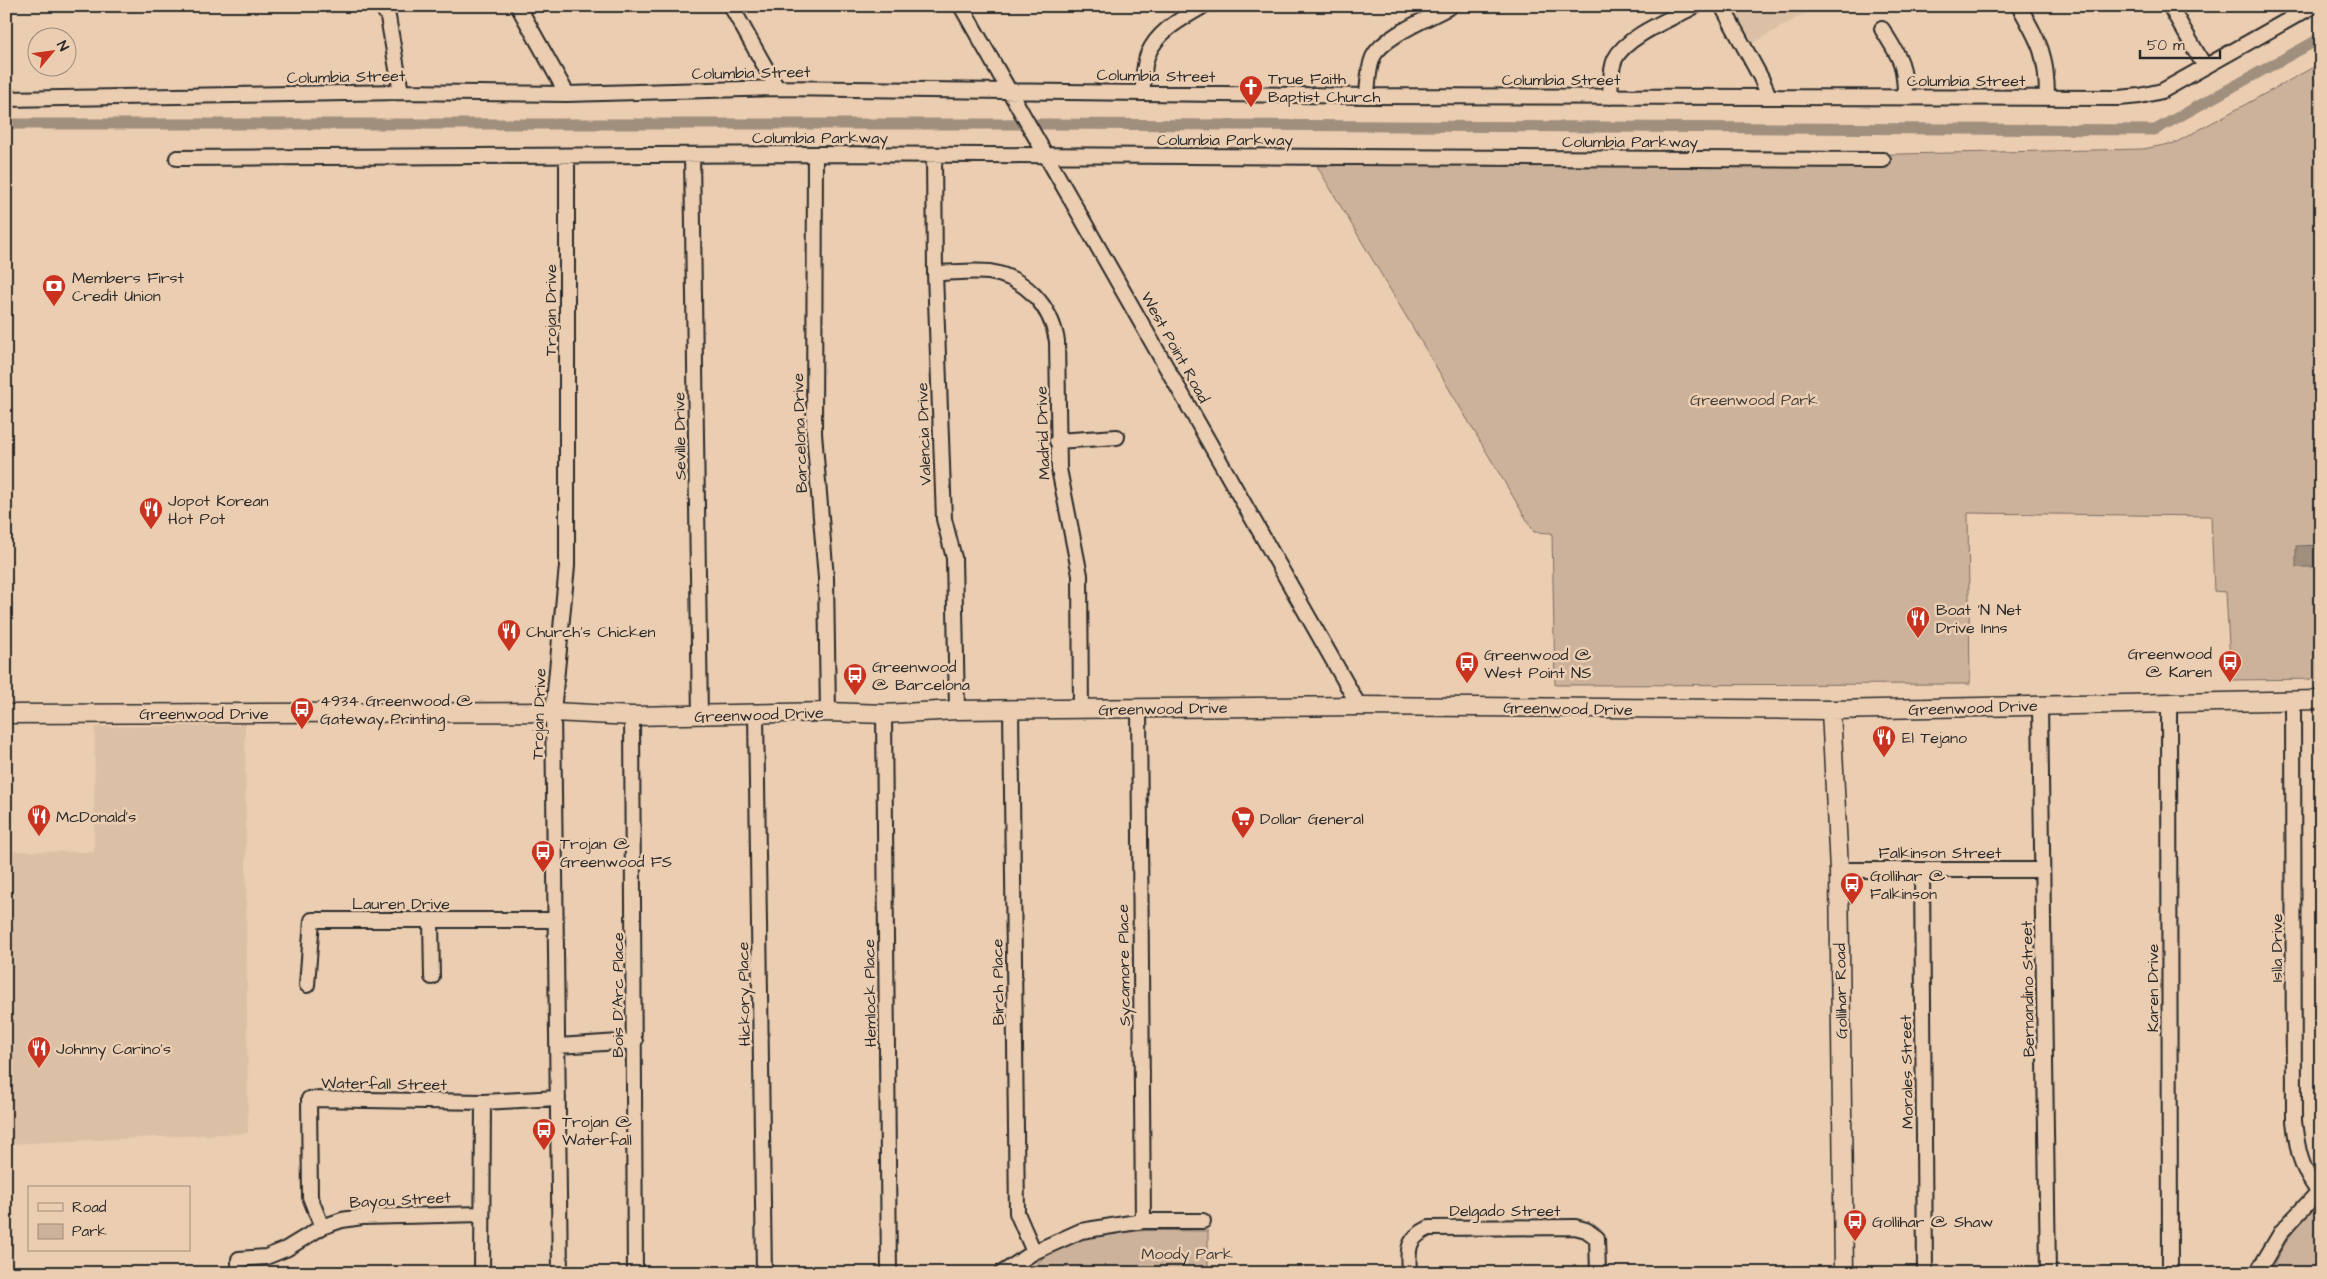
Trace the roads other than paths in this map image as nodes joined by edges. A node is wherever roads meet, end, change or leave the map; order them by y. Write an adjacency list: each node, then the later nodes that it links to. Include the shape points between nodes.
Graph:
1 (382, 6): 16 (street, via 388,17)
2 (518, 6): 18 (street)
3 (731, 6): 14 (street)
4 (961, 6): 15 (street, West Point Road)
5 (1203, 6): 17 (street, via 1162,32 1147,55)
6 (1450, 6): 19 (street, via 1380,48 1370,68)
7 (1695, 6): 21 (street, via 1638,37 1619,53 1612,68)
8 (1722, 6): 20 (street)
9 (2019, 6): 23 (street, via 2043,50)
10 (2170, 6): 13 (street)
11 (2313, 6): 13 (street, Columbia Street)
12 (1882, 30): 22 (street, via 1905,71)
13 (2205, 67): 23 (street, Columbia Street, via 2162,91 2140,96)
14 (776, 88): 15 (street, Columbia Street); 18 (street, Columbia Street)
15 (1010, 90): 17 (street, Columbia Street); 25 (street, West Point Road)
16 (401, 92): 18 (street, Columbia Street); 24 (street, Columbia Street)
17 (1142, 93): 19 (street, Columbia Street)
18 (567, 94)
19 (1367, 96): 21 (street, Columbia Street)
20 (1769, 96): 21 (street, Columbia Street); 22 (street, Columbia Street)
21 (1610, 97)
22 (1905, 97): 23 (street, Columbia Street)
23 (2047, 98)
24 (6, 99)
25 (1044, 149): 28 (street, Columbia Parkway); 31 (street, Columbia Parkway); 39 (street, West Point Road)
26 (815, 154): 27 (street, Columbia Parkway); 28 (street, Columbia Parkway); 46 (street, Barcelona Drive, via 814,433 826,578)
27 (692, 155): 29 (street, Columbia Parkway); 51 (street, Seville Drive)
28 (934, 155): 32 (street, Valencia Drive)
29 (567, 157): 30 (street, Columbia Parkway); 45 (street, Trojan Drive, via 568,566)
30 (177, 158)
31 (1883, 160)
32 (935, 273): 34 (street, Madrid Drive, via 988,272 1008,277 1026,288 1048,311 1057,341); 43 (street, Valencia Drive, via 944,519 954,558)
33 (1117, 437): 34 (street)
34 (1057, 440): 42 (street, Madrid Drive, via 1060,478 1080,575)
35 (2292, 699): 36 (main road, Greenwood Drive); 37 (main road, Greenwood Drive); 63 (street, Islla Drive, via 2294,1122 2297,1151 2307,1178)
36 (2321, 700)
37 (2168, 703): 38 (main road, Greenwood Drive); 81 (street, Karen Drive)
38 (2040, 705): 44 (main road, Greenwood Drive); 54 (street, Bernandino Street)
39 (1359, 706): 40 (main road, Greenwood Drive); 44 (main road, Greenwood Drive)
40 (1138, 708): 42 (main road, Greenwood Drive); 66 (street, Sycamore Place)
41 (1012, 709): 42 (main road, Greenwood Drive); 43 (main road, Greenwood Drive); 68 (street, Birch Place, via 1017,1214)
42 (1082, 709)
43 (957, 710): 49 (main road, Greenwood Drive)
44 (1831, 710): 52 (main road, Gollihar Road)
45 (553, 712): 47 (main road, Greenwood Drive); 50 (main road, Greenwood Drive); 55 (street, Trojan Drive)
46 (828, 712): 48 (main road, Greenwood Drive); 49 (main road, Greenwood Drive)
47 (6, 714)
48 (756, 714): 51 (main road, Greenwood Drive); 73 (street, Hickory Place)
49 (884, 714): 74 (street, Hemlock Place)
50 (632, 716): 51 (main road, Greenwood Drive); 59 (street, Bois D'Arc Place)
51 (700, 716)
52 (1838, 870): 53 (street, Falkinson Street); 78 (main road, Gollihar Road)
53 (1922, 870): 54 (street, Falkinson Street); 79 (street, Morales Street)
54 (2042, 870): 80 (street, Bernandino Street)
55 (556, 920): 56 (street, Lauren Drive); 60 (street, Trojan Drive)
56 (431, 921): 57 (street); 58 (street, Lauren Drive, via 312,920)
57 (432, 977)
58 (308, 985)
59 (635, 1041): 60 (street); 72 (street, Bois D'Arc Place)
60 (558, 1046): 61 (street, Trojan Drive)
61 (558, 1098): 62 (street, Waterfall Street); 71 (street, Trojan Drive)
62 (483, 1102): 64 (street); 67 (street, Waterfall Street, via 309,1099 310,1197)
63 (2319, 1190): 82 (street, via 2282,1231)
64 (482, 1214): 67 (street, Bayou Street, via 362,1217); 70 (street)
65 (1204, 1221): 66 (street)
66 (1143, 1222): 68 (street, via 1081,1231)
67 (322, 1227): 69 (street, Bayou Street, via 286,1249)
68 (1034, 1252): 75 (street)
69 (239, 1266)
70 (482, 1273)
71 (560, 1273)
72 (634, 1273)
73 (764, 1273)
74 (889, 1273)
75 (1002, 1273)
76 (1409, 1273): 77 (street, Delgado Street, via 1411,1241 1416,1234 1429,1228 1576,1227 1597,1238)
77 (1598, 1273)
78 (1844, 1273)
79 (1925, 1273)
80 (2048, 1273)
81 (2170, 1273)
82 (2258, 1273)

